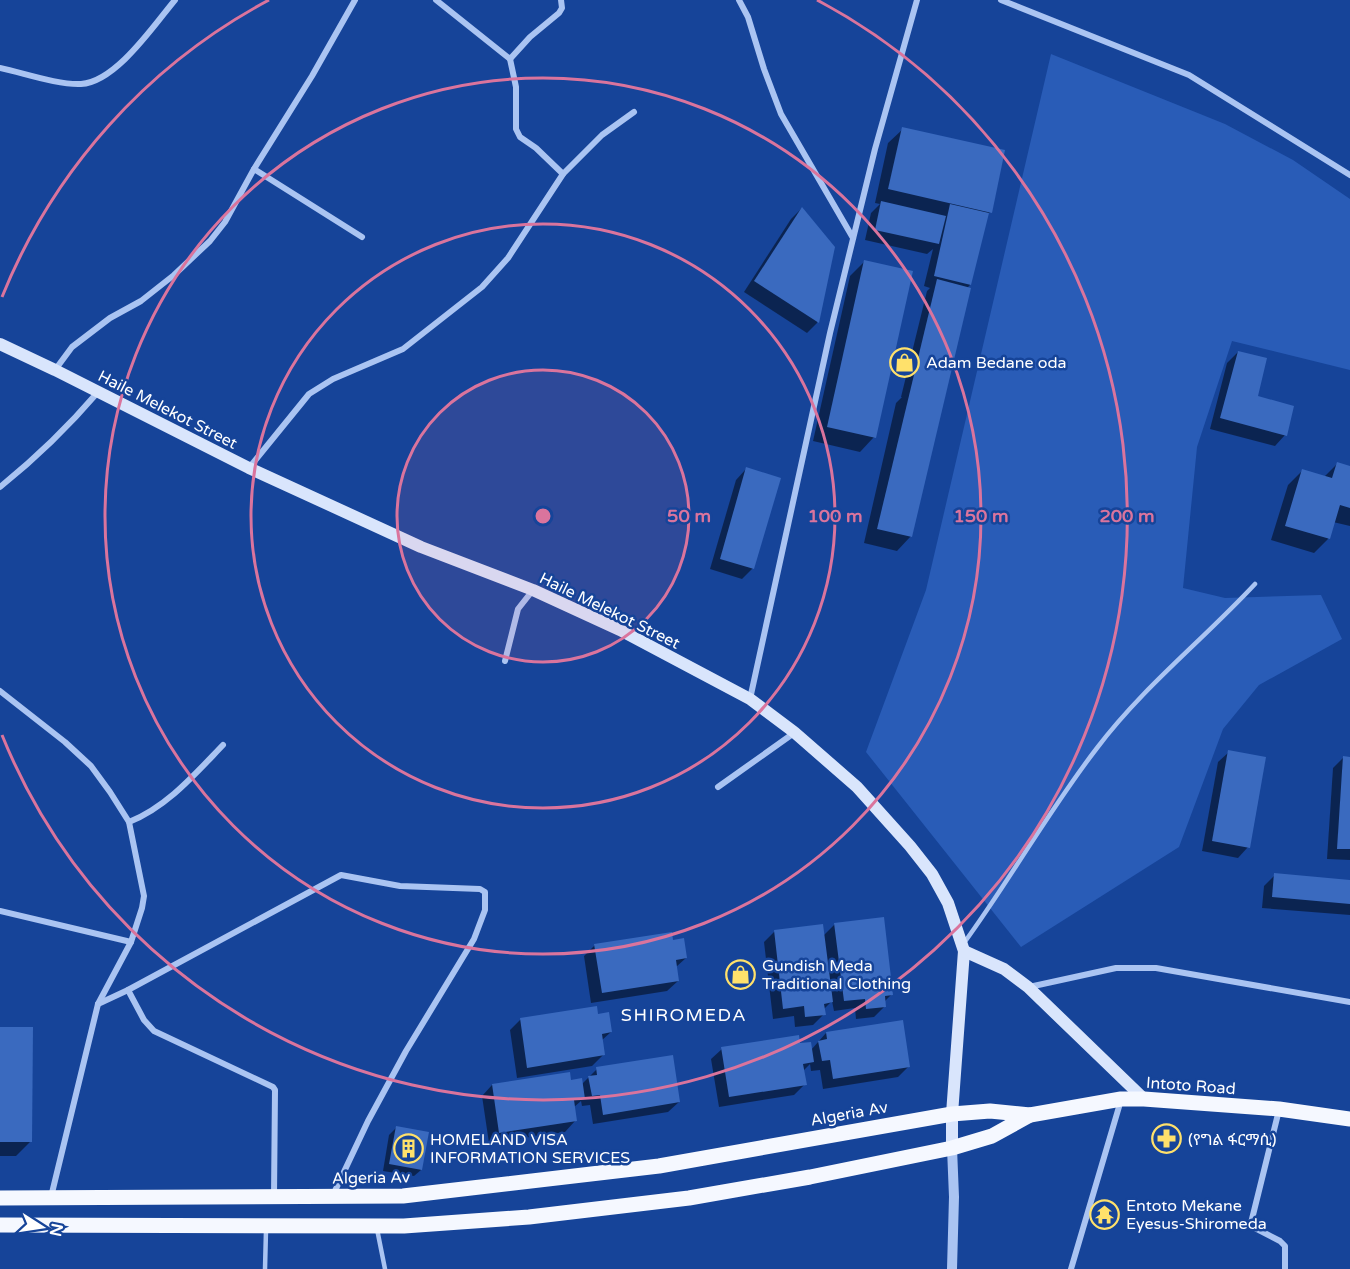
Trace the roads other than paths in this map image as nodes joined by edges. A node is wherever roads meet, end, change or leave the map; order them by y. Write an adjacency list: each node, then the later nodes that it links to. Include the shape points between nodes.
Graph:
1 (175, 0): 9 (street, via 118,66 101,79 82,84)
2 (355, 0): 11 (street)
3 (436, 0): 8 (street)
4 (561, 0): 8 (street, via 560,13)
5 (739, 0): 15 (street, via 781,114)
6 (916, 0): 15 (street)
7 (1001, 0): 13 (street, via 1189,75)
8 (510, 59): 12 (street, via 516,87 516,129 520,137)
9 (0, 68)
10 (634, 112): 12 (street, via 602,135)
11 (254, 169): 14 (street); 17 (street, via 210,241 141,301 110,318 72,348)
12 (563, 174): 19 (street, via 508,258 482,287 403,349 333,379 309,394)
13 (1350, 175)
14 (362, 237)
15 (854, 238): 25 (street)
16 (0, 344): 17 (main road, Haile Melekot Street)
17 (55, 370): 18 (main road, Haile Melekot Street)
18 (98, 392): 19 (main road, Haile Melekot Street); 20 (street, via 31,462)
19 (249, 468): 22 (main road, Haile Melekot Street, via 421,547)
20 (0, 487)
21 (1255, 584): 32 (lane, via 1169,667 1097,747)
22 (533, 590): 23 (street, via 518,609); 25 (main road, Haile Melekot Street, via 621,630)
23 (505, 661)
24 (0, 691): 29 (street, via 91,766)
25 (750, 699): 26 (main road, Haile Melekot Street)
26 (794, 732): 28 (street); 32 (main road, Haile Melekot Street, via 857,787 932,874 948,903)
27 (223, 745): 29 (street, via 156,809)
28 (718, 788)
29 (129, 822): 31 (street, via 144,896)
30 (0, 911): 31 (street)
31 (131, 942): 36 (street)
32 (963, 948): 33 (main road, via 1004,969); 40 (main road, Haile Melekot Street)
33 (1028, 987): 35 (street, via 1116,968 1155,968); 38 (main road)
34 (128, 990): 36 (street); 44 (street, via 341,875 400,886 485,892 485,910 474,939 384,1091); 45 (street, via 154,1030 273,1087)
35 (1350, 1002)
36 (98, 1004): 47 (street)
37 (1121, 1099): 38 (main road, Intoto Road); 41 (main road, Intoto Road); 54 (street)
38 (1143, 1099): 39 (main road, Intoto Road)
39 (1279, 1109): 42 (main road, Intoto Road); 55 (street, via 1251,1223 1285,1246)
40 (952, 1114): 41 (main road, Algeria Av, via 990,1111); 43 (main road, Haile Melekot Street); 44 (main road, Algeria Av, via 659,1166 403,1196)
41 (1030, 1115): 43 (main road, via 992,1136)
42 (1350, 1119)
43 (952, 1148): 50 (main road, via 689,1198 529,1217); 53 (street)
44 (332, 1195): 45 (main road, Algeria Av)
45 (274, 1196): 47 (main road, Algeria Av)
46 (0, 1198): 47 (main road, Algeria Av)
47 (51, 1198)
48 (0, 1225): 49 (main road)
49 (266, 1225): 50 (main road); 51 (lane)
50 (376, 1226): 52 (lane)
51 (265, 1269)
52 (385, 1269)
53 (952, 1269)
54 (1071, 1269)
55 (1285, 1269)

